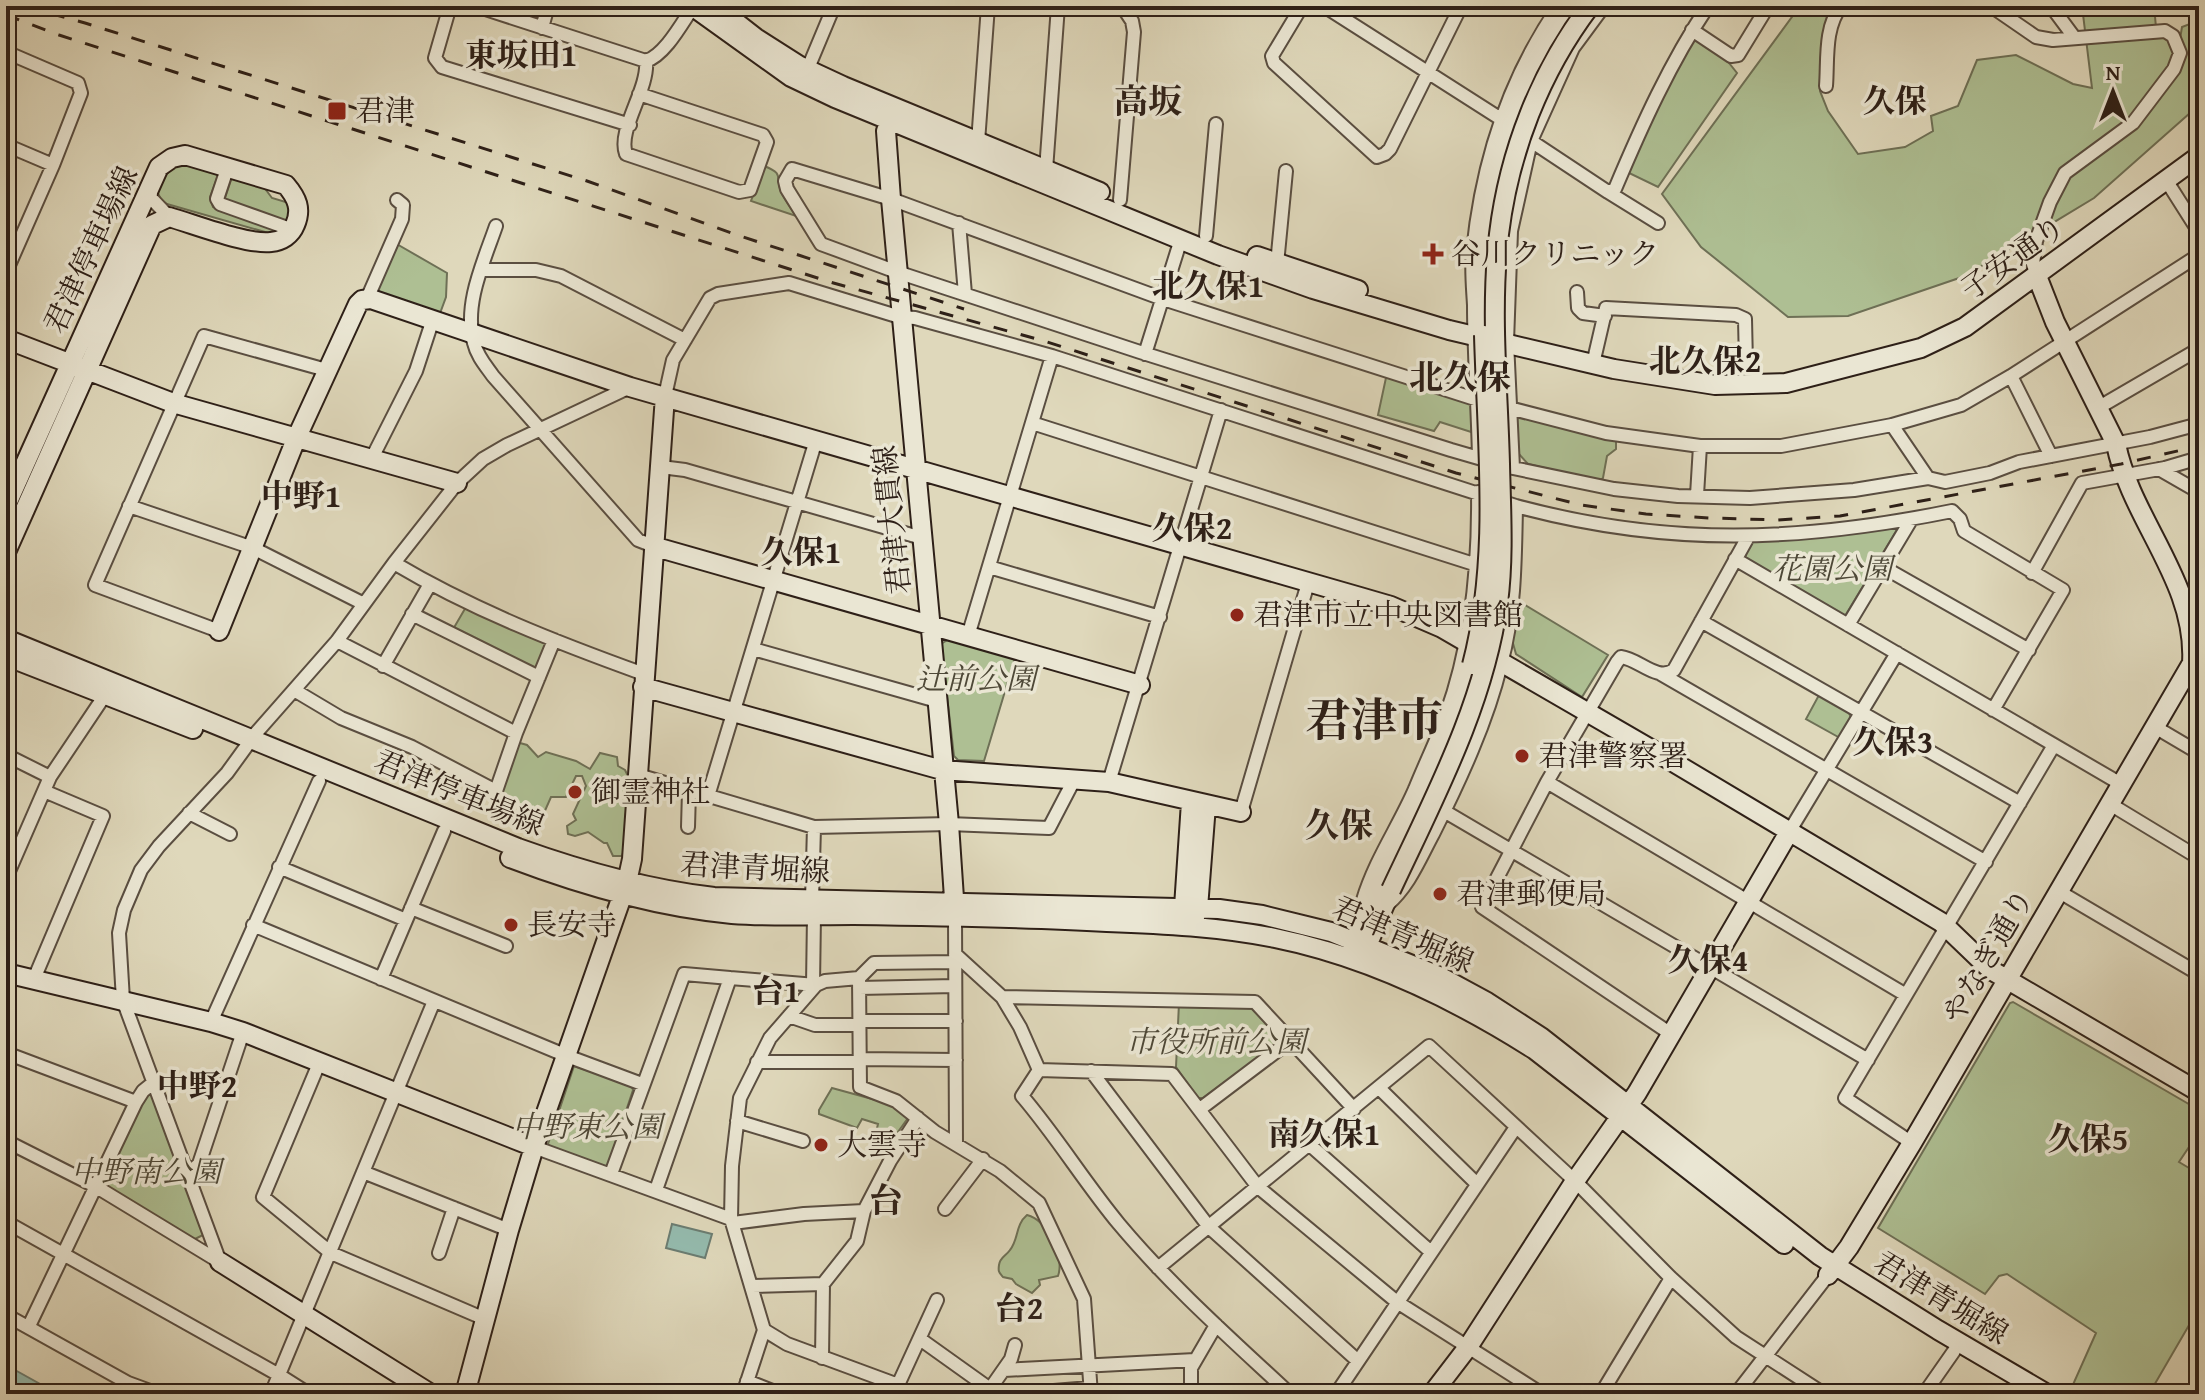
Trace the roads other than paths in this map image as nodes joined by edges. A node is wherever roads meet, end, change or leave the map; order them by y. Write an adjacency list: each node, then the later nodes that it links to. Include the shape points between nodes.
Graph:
1 (450, 6): 34 (street, via 435,58 442,67)
2 (476, 6): 22 (street)
3 (548, 6): 22 (street)
4 (693, 6): 26 (street); 28 (street, via 757,54)
5 (715, 6): 28 (street)
6 (834, 6): 28 (street)
7 (988, 6): 36 (street)
8 (1058, 6): 41 (street)
9 (1122, 6): 48 (street, via 1134,32)
10 (1302, 6): 27 (street, via 1272,56 1274,63 1377,157 1390,149)
11 (1324, 6): 27 (street)
12 (1461, 6): 27 (street)
13 (1559, 6): 32 (street, via 1541,31)
14 (1573, 6): 202 (street, bridge, via 1522,98 1490,205 1483,296 1488,559 1478,641 1452,726)
15 (1590, 6): 202 (street, bridge, via 1563,45 1518,144 1499,235 1501,561 1491,645 1464,731)
16 (1604, 6): 35 (street, via 1573,48)
17 (1708, 6): 23 (street)
18 (1768, 6): 23 (street, via 1738,55 1731,56)
19 (1841, 6): 29 (street, via 1830,30)
20 (1991, 6): 24 (street, via 2036,37)
21 (2051, 6): 24 (street)
22 (542, 28): 26 (street)
23 (1692, 30): 45 (street, via 1615,189)
24 (2074, 37): 62 (street, via 2165,31 2180,53 2133,123 2065,173 2036,241)
25 (6, 52): 39 (street, via 81,88)
26 (646, 61): 30 (street)
27 (1427, 74): 32 (street)
28 (805, 76): 31 (street)
29 (1826, 86)
30 (639, 94): 34 (street); 34 (street, via 763,135 767,142 750,190 739,192 631,157 623,147)
31 (894, 114): 36 (street); 46 (street, 君津大貫線, via 886,131); 56 (street)
32 (1501, 119): 71 (street, via 1473,253)
33 (1216, 124): 55 (street)
34 (630, 125)
35 (1531, 141): 45 (street); 75 (street, via 1511,231)
36 (978, 142): 41 (street)
37 (6, 145): 39 (street)
38 (2199, 156): 43 (street, 子安通り)
39 (53, 165): 60 (street)
40 (228, 166): 44 (street, 君津停車場線, via 185,155 172,158 159,167); 53 (street, 君津停車場線, via 286,185 299,207); 53 (street, via 220,204)
41 (1046, 170): 48 (street)
42 (1286, 171): 58 (street)
43 (2166, 180): 54 (street); 62 (street, 子安通り)
44 (150, 184): 49 (street, via 151,198); 79 (street, 君津停車場線)
45 (1608, 192): 51 (street)
46 (891, 199): 50 (street); 61 (street, 君津大貫線); 61 (street, via 792,169 785,181 821,244)
47 (397, 200): 65 (street, via 403,205 402,219)
48 (1120, 200): 55 (street)
49 (169, 217): 53 (street, 君津停車場線, via 264,242 275,242); 82 (street, 君津停車場線, via 148,231)
50 (959, 223): 64 (street); 66 (street)
51 (1658, 223)
52 (496, 226): 59 (street)
53 (293, 230)
54 (2199, 232)
55 (1206, 236): 58 (street)
56 (1181, 239): 66 (street); 71 (street, via 1313,289)
57 (2199, 255): 74 (street)
58 (1277, 264): 71 (street, via 1450,319)
59 (481, 270): 70 (street); 73 (street, via 536,270 561,276)
60 (6, 272)
61 (897, 272): 64 (street); 68 (street, 君津大貫線)
62 (2037, 276): 74 (street); 80 (street, 子安通り, via 1965,327 1921,348 1786,383 1669,380)
63 (1577, 292): 67 (street, via 1583,313)
64 (965, 294): 77 (street)
65 (367, 299): 69 (street); 83 (street, via 358,304)
66 (1163, 299): 77 (street); 87 (street)
67 (1605, 316): 80 (street); 81 (street, via 1606,308 1736,315 1745,319)
68 (900, 317): 73 (street, via 780,283 710,298); 78 (street); 107 (street, 君津大貫線)
69 (433, 319): 70 (street); 101 (street, via 416,371)
70 (472, 332): 85 (street); 95 (street, via 493,376)
71 (1471, 333): 75 (street, 子安通り); 87 (street)
72 (6, 339): 79 (street)
73 (685, 340): 86 (street, via 670,368)
74 (2064, 340): 84 (street); 89 (street)
75 (1507, 342): 80 (street, 子安通り); 91 (street)
76 (2199, 349): 89 (street)
77 (1145, 354): 102 (street)
78 (1052, 356): 90 (street); 92 (street)
79 (69, 363): 82 (street); 117 (street, 君津停車場線)
80 (1593, 364)
81 (1746, 364)
82 (88, 370): 88 (street); 126 (street, 君津停車場線)
83 (330, 371): 88 (street, via 204,336); 96 (street)
84 (2011, 376): 94 (street, via 1961,405); 100 (street)
85 (630, 387): 86 (street); 95 (street)
86 (665, 396): 97 (street); 104 (street)
87 (1478, 400): 91 (street); 102 (street)
88 (173, 403): 96 (street); 118 (street)
89 (2096, 409): 98 (street)
90 (1221, 410): 108 (street); 112 (street)
91 (1511, 410): 99 (street, via 1606,433); 105 (street)
92 (1032, 423): 108 (street); 115 (street)
93 (2199, 424): 98 (street)
94 (1892, 425): 99 (street, via 1781,446); 110 (street)
95 (540, 430): 111 (street, via 483,459); 124 (street, via 638,540)
96 (296, 439): 101 (street); 125 (street)
97 (816, 440): 107 (street); 116 (street)
98 (2116, 444): 100 (street); 109 (street)
99 (1700, 446): 114 (street)
100 (2051, 456): 110 (street, via 1945,482)
101 (372, 458): 111 (street)
102 (1479, 458): 105 (street)
103 (2199, 458): 106 (street)
104 (661, 467): 116 (street); 124 (street)
105 (1513, 468): 114 (street, via 1614,489)
106 (2159, 469): 109 (street); 113 (street)
107 (915, 470): 115 (street); 122 (street, 君津大貫線)
108 (1201, 476): 123 (street); 129 (street)
109 (2127, 476): 132 (street, via 2082,483); 152 (street, via 2180,592)
110 (1928, 478): 114 (street, via 1798,496)
111 (457, 483): 128 (street)
112 (1478, 492): 119 (street); 129 (street)
113 (2199, 492)
114 (1697, 495)
115 (1010, 498): 123 (street); 130 (street)
116 (797, 503): 122 (street); 133 (street)
117 (6, 506)
118 (129, 506): 125 (street); 142 (street, via 95,585)
119 (1516, 506): 121 (street, via 1626,528); 153 (street, via 1515,570)
120 (1911, 520): 121 (street); 131 (street); 132 (street, via 1952,511 1964,531)
121 (1748, 537): 127 (street)
122 (922, 538): 140 (street, 君津大貫線)
123 (1180, 545): 134 (street); 138 (street)
124 (656, 547): 133 (street); 157 (street)
125 (253, 548): 136 (street); 142 (street)
126 (6, 552)
127 (1735, 559): 139 (street); 141 (street)
128 (394, 563): 135 (street); 136 (street)
129 (1477, 565): 147 (street)
130 (989, 567): 138 (street); 143 (street)
131 (1883, 567): 141 (street); 149 (street)
132 (2032, 573): 149 (street, via 2063,590)
133 (775, 580): 140 (street); 148 (street)
134 (1308, 583): 147 (street, via 1391,606); 188 (street)
135 (430, 584): 137 (street); 145 (street)
136 (364, 604): 146 (street)
137 (412, 614): 154 (street); 156 (street)
138 (1160, 617): 158 (street)
139 (1701, 621): 155 (street, via 1674,670); 164 (street)
140 (930, 625): 143 (street); 161 (street, 君津大貫線)
141 (1848, 625): 150 (street)
142 (219, 631)
143 (968, 636): 158 (street)
144 (6, 639): 168 (street, 君津停車場線)
145 (554, 640): 156 (street); 157 (street)
146 (337, 641): 154 (street); 159 (street)
147 (1466, 642): 153 (street); 210 (street, via 1446,714)
148 (753, 649): 161 (street); 163 (street)
149 (2029, 650): 162 (street)
150 (1897, 653): 162 (street); 164 (street)
151 (6, 656): 160 (street, 君津停車場線)
152 (2197, 660): 166 (street, やなぎ通り)
153 (1502, 663): 165 (street); 187 (street, via 1485,718)
154 (383, 666): 167 (street)
155 (1661, 674): 165 (street, via 1621,657); 173 (street)
156 (539, 677): 167 (street)
157 (644, 681): 163 (street); 174 (street)
158 (1140, 685): 178 (street)
159 (294, 690): 167 (street, via 341,718 412,747 496,791); 168 (street)
160 (105, 695): 168 (street, 君津停車場線); 175 (street)
161 (937, 701): 172 (street, 君津大貫線)
162 (1993, 710): 169 (street)
163 (732, 712): 172 (street); 183 (street)
164 (1861, 712): 173 (street); 185 (street)
165 (1588, 714): 179 (street); 194 (street)
166 (2155, 727): 170 (street); 180 (street, やなぎ通り)
167 (516, 733)
168 (247, 745): 177 (street, 君津停車場線); 189 (street); 201 (street, 君津停車場線)
169 (2054, 745): 180 (street); 185 (street)
170 (2199, 753)
171 (6, 755): 175 (street)
172 (942, 770): 176 (street); 190 (street, 君津大貫線)
173 (1826, 770): 194 (street); 198 (street)
174 (638, 775): 182 (street); 201 (street)
175 (50, 777): 181 (street)
176 (1074, 780): 178 (street); 190 (street, via 1049,828)
177 (319, 781): 193 (street, 君津停車場線); 199 (street)
178 (1109, 782): 184 (street)
179 (1547, 782): 196 (street); 204 (street)
180 (2121, 784): 186 (street, やなぎ通り)
181 (44, 791): 200 (street); 221 (street, via 103,816)
182 (689, 791): 183 (street); 191 (street)
183 (708, 796): 192 (street)
184 (1198, 803): 188 (street); 206 (street)
185 (2020, 803): 198 (street)
186 (2110, 804): 197 (street); 203 (street, やなぎ通り)
187 (1444, 811): 196 (street); 207 (street, via 1403,892)
188 (1241, 812)
189 (189, 813): 195 (street); 229 (street, via 141,870 124,910 118,947)
190 (949, 824): 192 (street); 208 (street, 君津大貫線)
191 (688, 827)
192 (814, 827): 205 (street)
193 (444, 831): 201 (street, 君津停車場線, via 556,875); 209 (street)
194 (1789, 832): 204 (street); 212 (street)
195 (230, 834)
196 (1511, 851): 217 (street); 236 (street, via 1482,907)
197 (2199, 858)
198 (1986, 862): 212 (street)
199 (279, 867): 209 (street); 211 (street)
200 (6, 878)
201 (625, 888): 205 (street, 君津青堀線); 239 (street)
202 (1385, 889): 207 (street); 210 (street)
203 (2058, 891): 219 (street); 223 (street, やなぎ通り)
204 (1748, 903): 217 (street); 227 (street)
205 (813, 907): 208 (street, 君津青堀線); 225 (street)
206 (1191, 908): 208 (street, 君津青堀線); 213 (street); 215 (street, 君津青堀線, via 1296,922)
207 (1383, 909): 215 (street)
208 (955, 910): 213 (street, 君津青堀線); 216 (street)
209 (408, 914): 214 (street); 222 (street)
210 (1359, 914): 215 (street)
211 (253, 925): 222 (street); 233 (street)
212 (1946, 926): 223 (street); 227 (street)
213 (1192, 928): 215 (street, 君津青堀線)
214 (506, 946)
215 (1357, 949): 255 (street, 君津青堀線, via 1439,976 1487,1002 1541,1037)
216 (955, 958): 224 (street, via 874,963); 226 (street); 228 (street)
217 (1710, 968): 236 (street); 241 (street)
218 (6, 973): 221 (street)
219 (2199, 974)
220 (730, 978): 225 (street); 248 (street, via 684,974); 273 (street)
221 (34, 979): 229 (street)
222 (381, 979): 230 (street)
223 (2006, 980): 250 (street); 262 (street, やなぎ通り)
224 (859, 983): 225 (street); 226 (street); 234 (street)
225 (815, 985): 231 (street)
226 (955, 986): 232 (street)
227 (1906, 995): 241 (street)
228 (1002, 997): 237 (street, via 1255,1002); 245 (street)
229 (123, 1000): 233 (street); 247 (street)
230 (434, 1001): 239 (street); 251 (street)
231 (789, 1016): 234 (street, via 815,1025); 244 (street)
232 (956, 1021): 234 (street); 240 (street)
233 (211, 1022): 235 (street)
234 (859, 1023): 243 (street)
235 (243, 1032): 242 (street); 267 (street, via 199,1164)
236 (1671, 1034): 255 (street)
237 (1290, 1041): 253 (street); 254 (street)
238 (6, 1053): 252 (street)
239 (567, 1056): 248 (street); 264 (street)
240 (956, 1060): 243 (street); 261 (street)
241 (1868, 1060): 262 (street, via 1845,1098)
242 (320, 1061): 251 (street); 282 (street, via 263,1197)
243 (860, 1061): 244 (street); 256 (street, via 860,1087 888,1096)
244 (757, 1062): 257 (street, via 740,1098)
245 (1039, 1070): 246 (street); 286 (street, via 1022,1096)
246 (1091, 1071): 253 (street, via 1172,1074); 279 (street)
247 (153, 1083): 252 (street); 267 (street)
248 (642, 1084): 268 (street)
249 (1380, 1089): 254 (street); 258 (street, via 1429,1046); 270 (street)
250 (2199, 1092)
251 (397, 1093): 264 (street); 266 (street)
252 (136, 1102): 271 (street)
253 (1200, 1109): 272 (street)
254 (1354, 1109): 263 (street)
255 (1625, 1111): 269 (street); 287 (street, 君津青堀線)
256 (918, 1118): 261 (street); 276 (street)
257 (737, 1121): 260 (street); 277 (street)
258 (1516, 1127): 269 (street); 270 (street)
259 (6, 1141): 271 (street)
260 (803, 1141)
261 (956, 1143): 265 (street)
262 (1912, 1143): 287 (street, やなぎ通り)
263 (1310, 1145): 272 (street); 281 (street)
264 (534, 1147): 268 (street); 280 (street)
265 (983, 1159): 275 (street); 307 (street, via 1039,1203 1048,1217 1084,1299)
266 (363, 1172): 274 (street); 282 (street)
267 (189, 1173): 285 (street)
268 (611, 1174): 273 (street)
269 (1575, 1181): 288 (street); 301 (street)
270 (1477, 1184): 281 (street)
271 (95, 1186): 284 (street); 285 (street)
272 (1258, 1187): 279 (street); 292 (street)
273 (656, 1190): 277 (street)
274 (454, 1208): 280 (street); 283 (street)
275 (945, 1209)
276 (864, 1211): 277 (street); 289 (street, via 857,1241)
277 (732, 1221): 290 (street)
278 (6, 1222): 284 (street)
279 (1209, 1227): 286 (street); 306 (street)
280 (509, 1230): 295 (street)
281 (1431, 1252): 292 (street)
282 (331, 1253): 294 (street); 295 (street)
283 (439, 1253)
284 (64, 1254): 297 (street); 309 (street)
285 (220, 1262): 294 (street)
286 (1158, 1268): 296 (street)
287 (1832, 1270): 302 (street, 君津青堀線); 303 (street); 333 (street, 君津青堀線)
288 (1671, 1278): 303 (street, via 1736,1337); 328 (street)
289 (823, 1284): 290 (street); 304 (street)
290 (752, 1286): 298 (street)
291 (937, 1300): 299 (street)
292 (1397, 1302): 301 (street); 306 (street)
293 (6, 1315): 297 (street)
294 (305, 1316): 309 (street); 318 (street)
295 (485, 1319): 319 (street)
296 (1216, 1325): 305 (street); 324 (street)
297 (29, 1326): 315 (street, via 109,1373)
298 (764, 1330): 304 (street); 310 (street)
299 (920, 1339): 311 (street); 314 (street)
300 (1015, 1345): 308 (street)
301 (1468, 1347): 312 (street); 326 (street)
302 (1954, 1351): 331 (street); 332 (street, 君津青堀線)
303 (1766, 1356): 329 (street); 330 (street)
304 (822, 1358): 311 (street)
305 (1195, 1360): 307 (street); 323 (street)
306 (1358, 1361): 325 (street)
307 (1089, 1365): 308 (street); 313 (street)
308 (1004, 1370): 314 (street)
309 (279, 1375): 316 (street); 317 (street)
310 (747, 1381): 320 (street); 321 (street)
311 (902, 1389)
312 (1526, 1390): 327 (street)
313 (1091, 1391): 322 (street)
314 (994, 1392)
315 (158, 1394)
316 (271, 1394)
317 (309, 1394)
318 (431, 1394)
319 (465, 1394)
320 (743, 1394)
321 (780, 1394)
322 (1017, 1394)
323 (1191, 1394)
324 (1290, 1394)
325 (1336, 1394)
326 (1432, 1394)
327 (1542, 1394)
328 (1601, 1394)
329 (1736, 1394)
330 (1824, 1394)
331 (1924, 1394)
332 (2027, 1394)
333 (2047, 1394)

